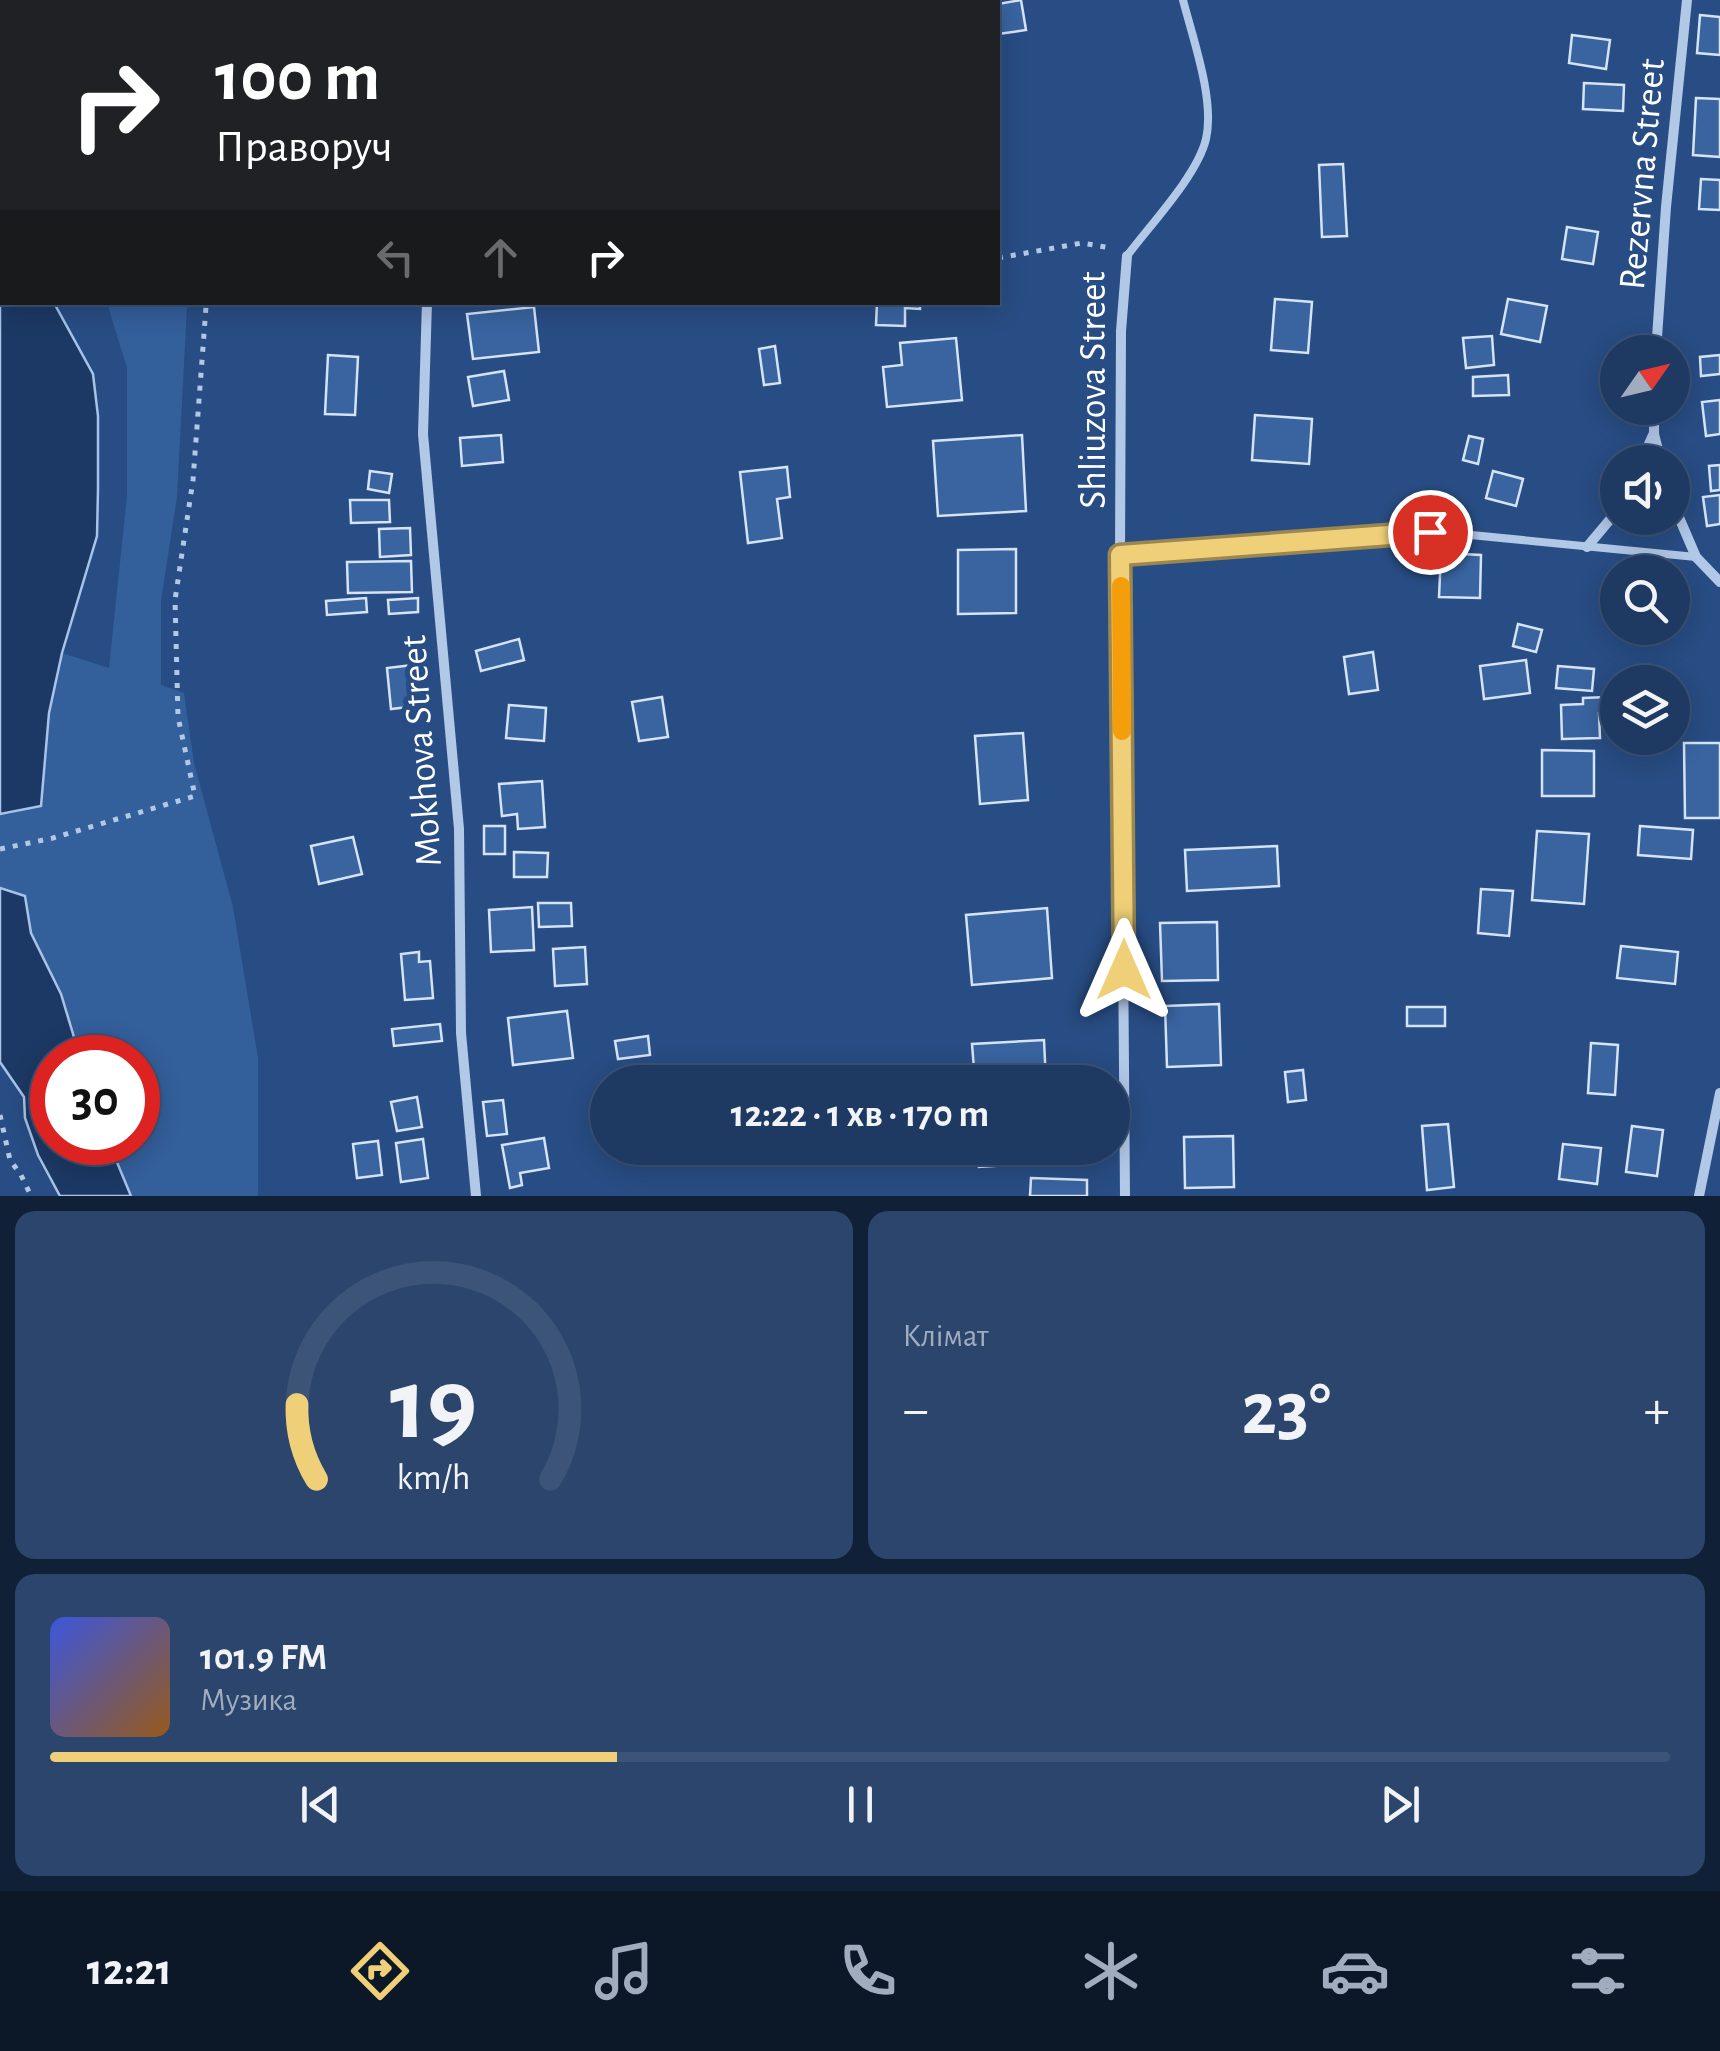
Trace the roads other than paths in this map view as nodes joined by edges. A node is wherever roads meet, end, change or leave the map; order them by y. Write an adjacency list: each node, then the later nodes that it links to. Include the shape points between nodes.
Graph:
1 (1184, 0): 3 (lane, via 1208,98 1206,140 1186,180)
2 (1686, 0): 5 (street, Rezervna Street)
3 (1127, 256): 13 (street, Shliuzova Street)
4 (426, 305): 17 (street, Mokhova Street, via 423,434 459,829 461,1033)
5 (1657, 335)
6 (1654, 425): 7 (street)
7 (1654, 434): 8 (street); 9 (street)
8 (1649, 445)
9 (1657, 445)
10 (1600, 531): 12 (street)
11 (1687, 535): 14 (street)
12 (1587, 547): 13 (lane, via 1430,532); 14 (lane)
13 (1120, 555): 18 (street, Shliuzova Street)
14 (1696, 557): 15 (street)
15 (1720, 582)
16 (1720, 1093): 19 (street)
17 (476, 1196)
18 (1125, 1196)
19 (1700, 1196)

